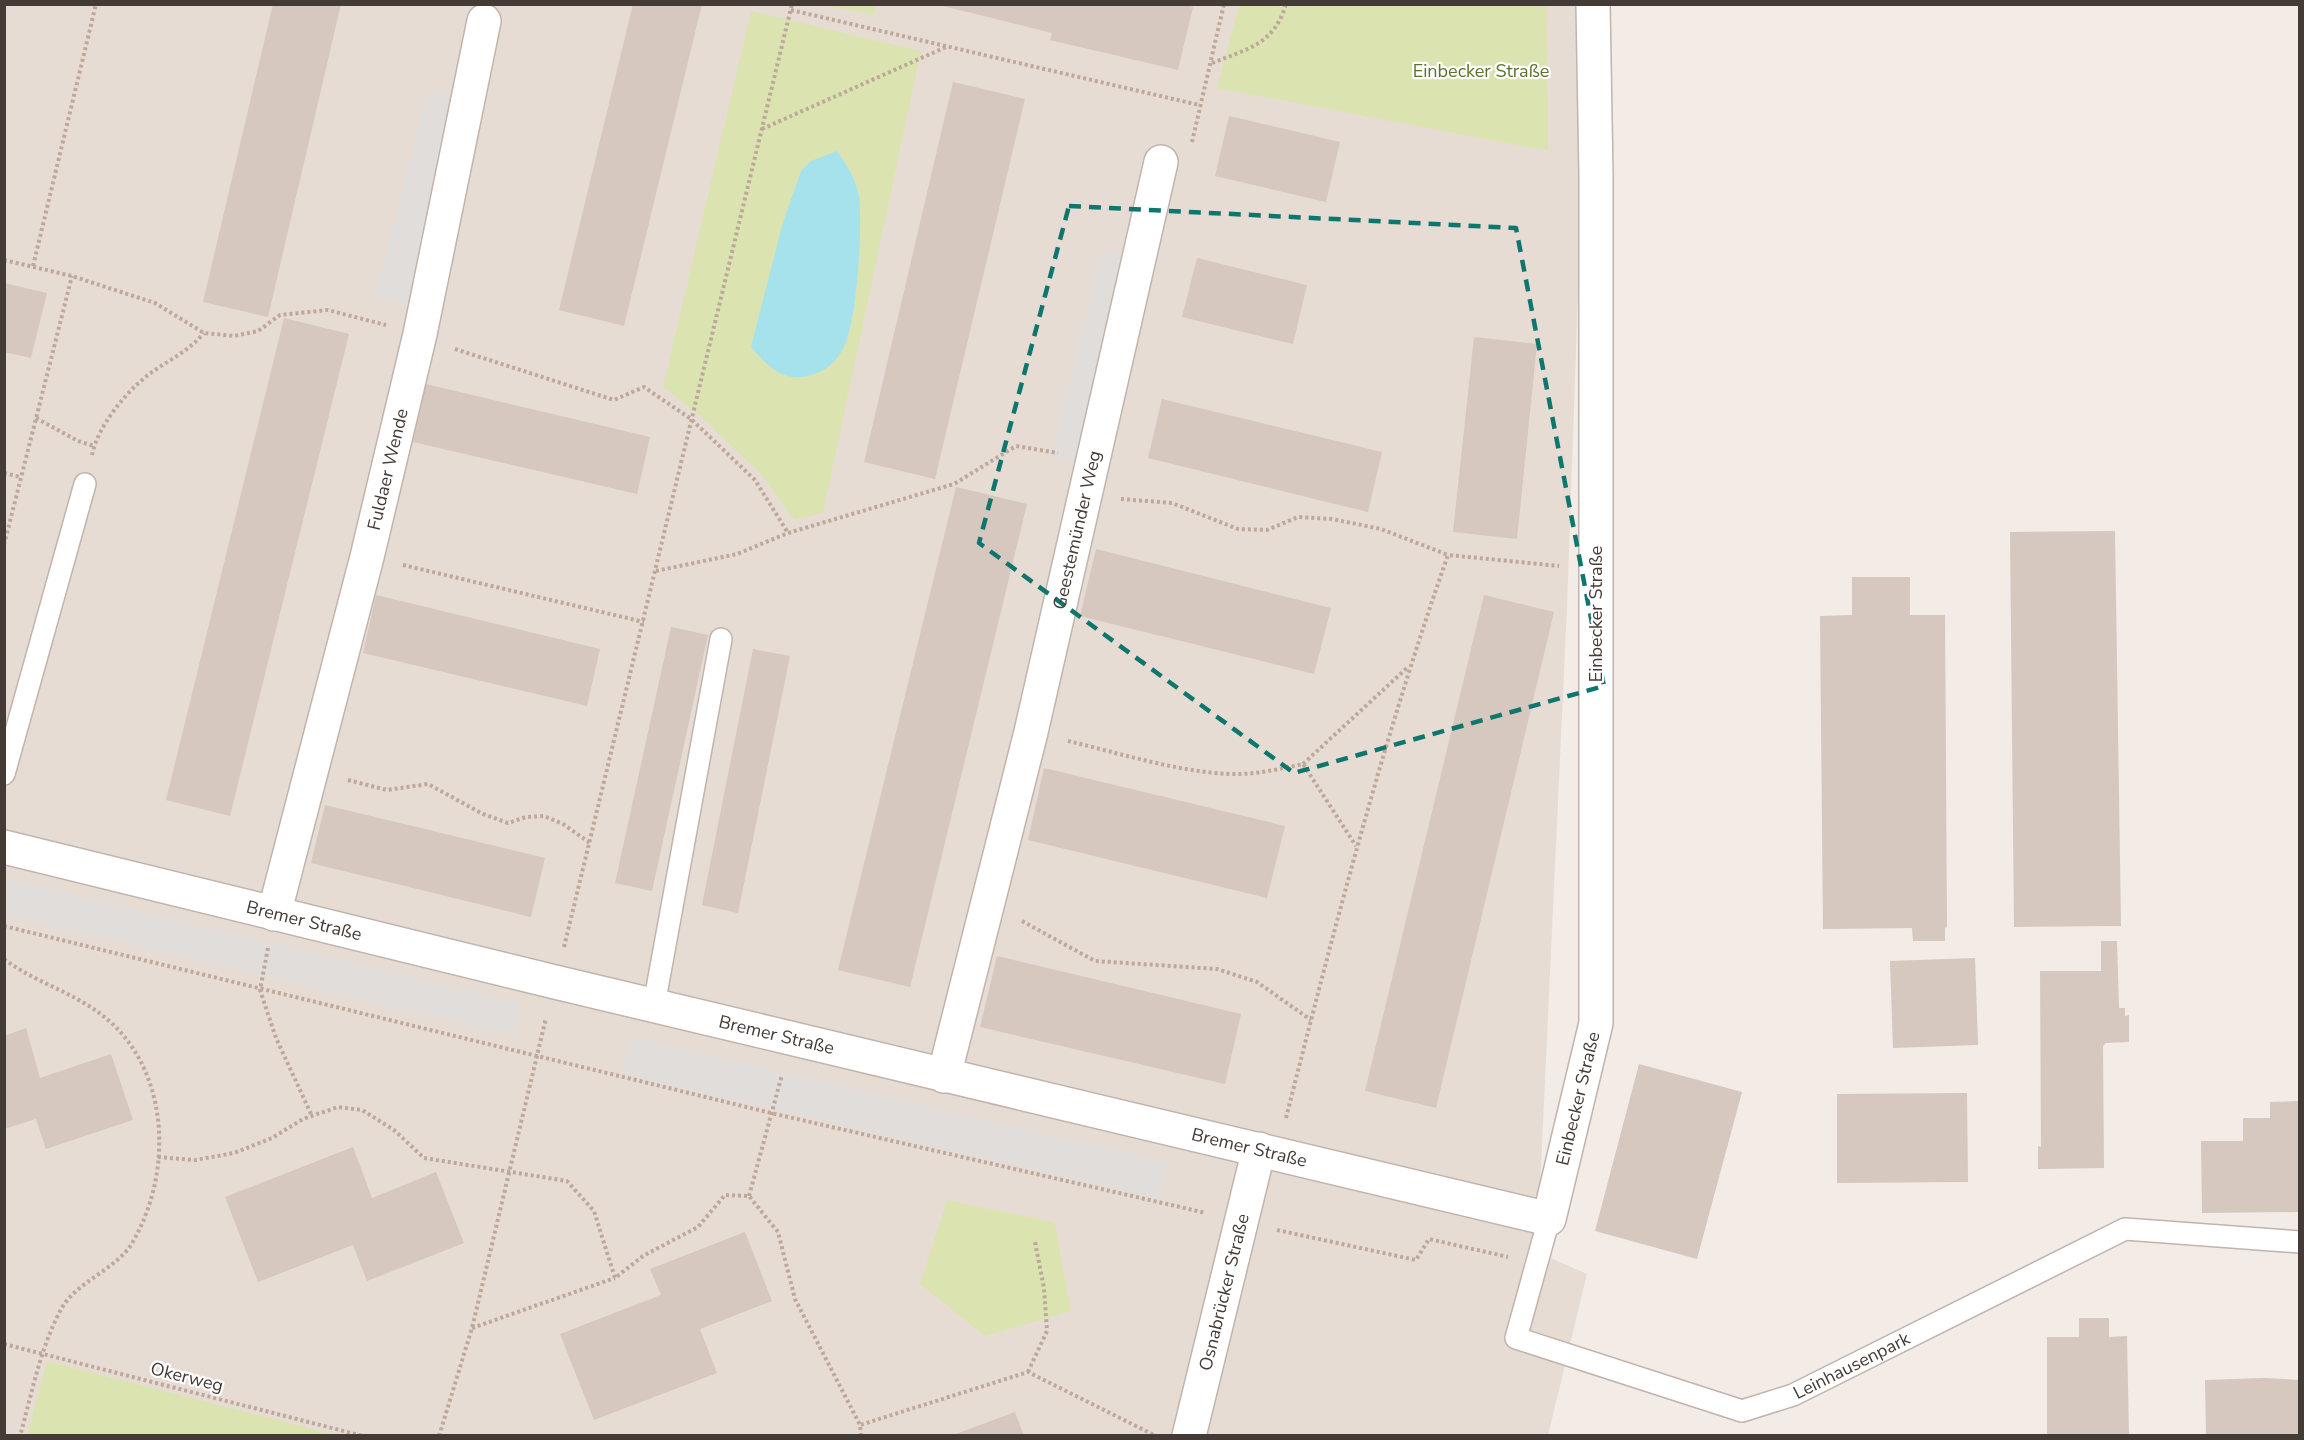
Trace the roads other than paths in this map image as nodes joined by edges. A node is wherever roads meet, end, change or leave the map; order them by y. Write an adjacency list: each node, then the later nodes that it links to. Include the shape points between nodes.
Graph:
1 (1593, 4): 12 (street, Einbecker Straße, via 1596,1023)
2 (484, 21): 8 (street, Fuldaer Wende, via 420,334 367,557)
3 (1161, 162): 10 (street, Geestemünder Weg, via 1031,732)
4 (85, 484): 6 (lane)
5 (721, 639): 9 (lane)
6 (4, 774)
7 (4, 847): 8 (street, Bremer Straße)
8 (274, 914): 9 (street, Bremer Straße)
9 (654, 1005): 10 (street, Bremer Straße)
10 (944, 1076): 11 (street, Bremer Straße)
11 (1268, 1152): 12 (street, Bremer Straße); 14 (street, Osnabrücker Straße, via 1241,1222)
12 (1549, 1219): 13 (lane, Leinhausenpark, via 1516,1338 1743,1411 1793,1395 2125,1229)
13 (2300, 1242)
14 (1189, 1436)

